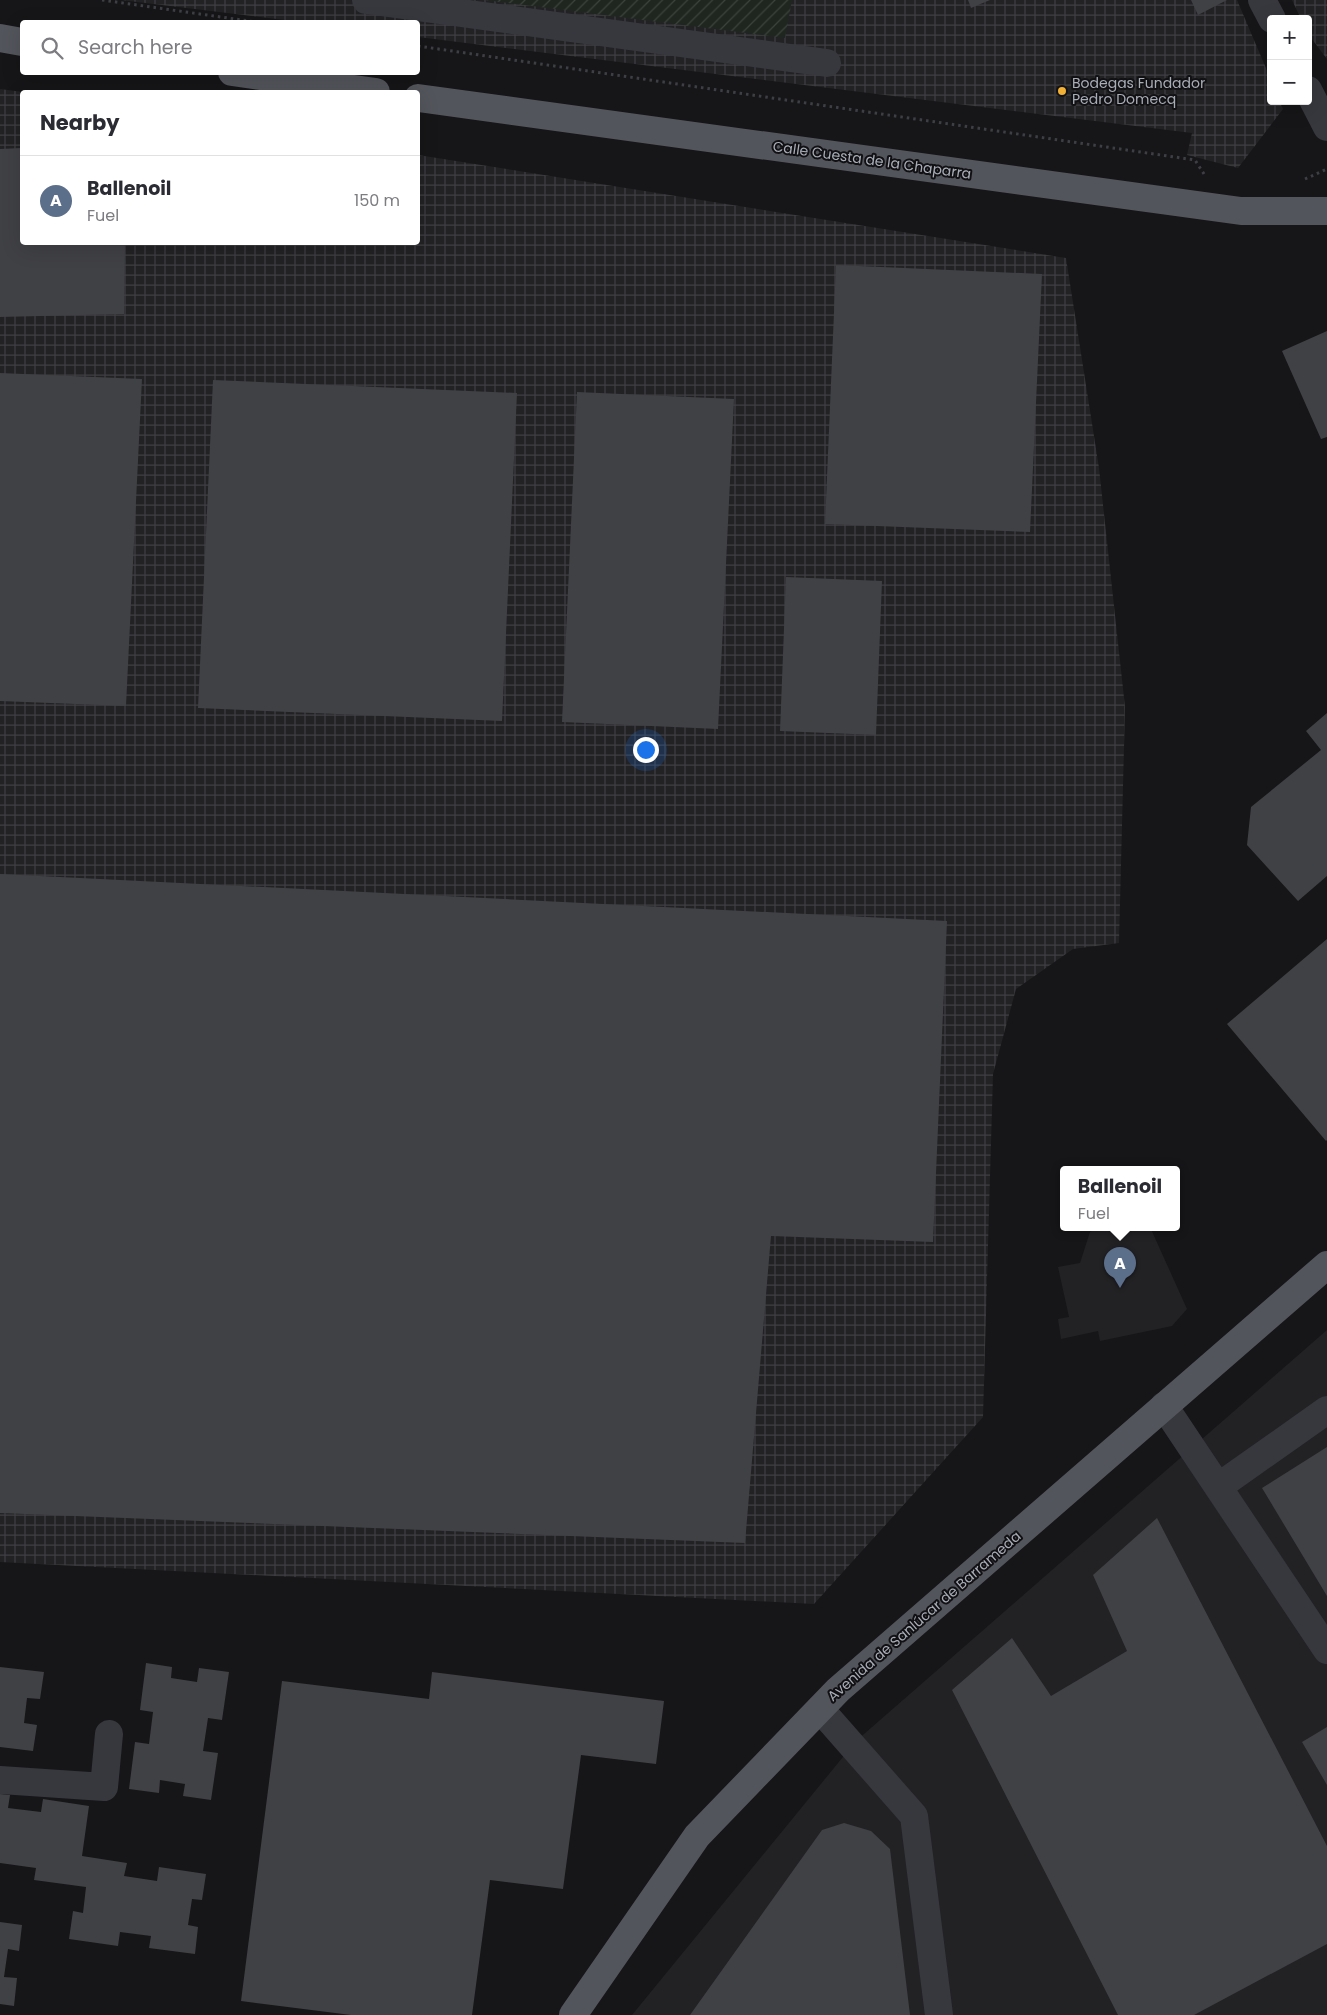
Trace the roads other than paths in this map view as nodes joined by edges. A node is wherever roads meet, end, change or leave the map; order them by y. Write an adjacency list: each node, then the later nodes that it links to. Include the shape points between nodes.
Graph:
1 (366, 0): 6 (street)
2 (1262, 0): 3 (street)
3 (1270, 15)
4 (0, 38): 5 (main road)
5 (20, 42)
6 (827, 63)
7 (254, 75): 8 (main road)
8 (362, 90)
9 (420, 98): 12 (main road, Calle Cuesta de la Chaparra, via 1241,211)
10 (1312, 98): 11 (street)
11 (1327, 127)
12 (1327, 211)
13 (1327, 1265): 14 (main road, Avenida de Sanlúcar de Barrameda)
14 (1164, 1406): 16 (street); 18 (main road, Avenida de Sanlúcar de Barrameda)
15 (1327, 1410): 16 (street)
16 (1218, 1487): 17 (street)
17 (1327, 1650)
18 (820, 1708): 21 (main road, Avenida de Sanlúcar de Barrameda, via 697,1836); 22 (street, via 914,1816)
19 (109, 1734): 20 (street, via 104,1787)
20 (0, 1780)
21 (573, 2015)
22 (939, 2015)

